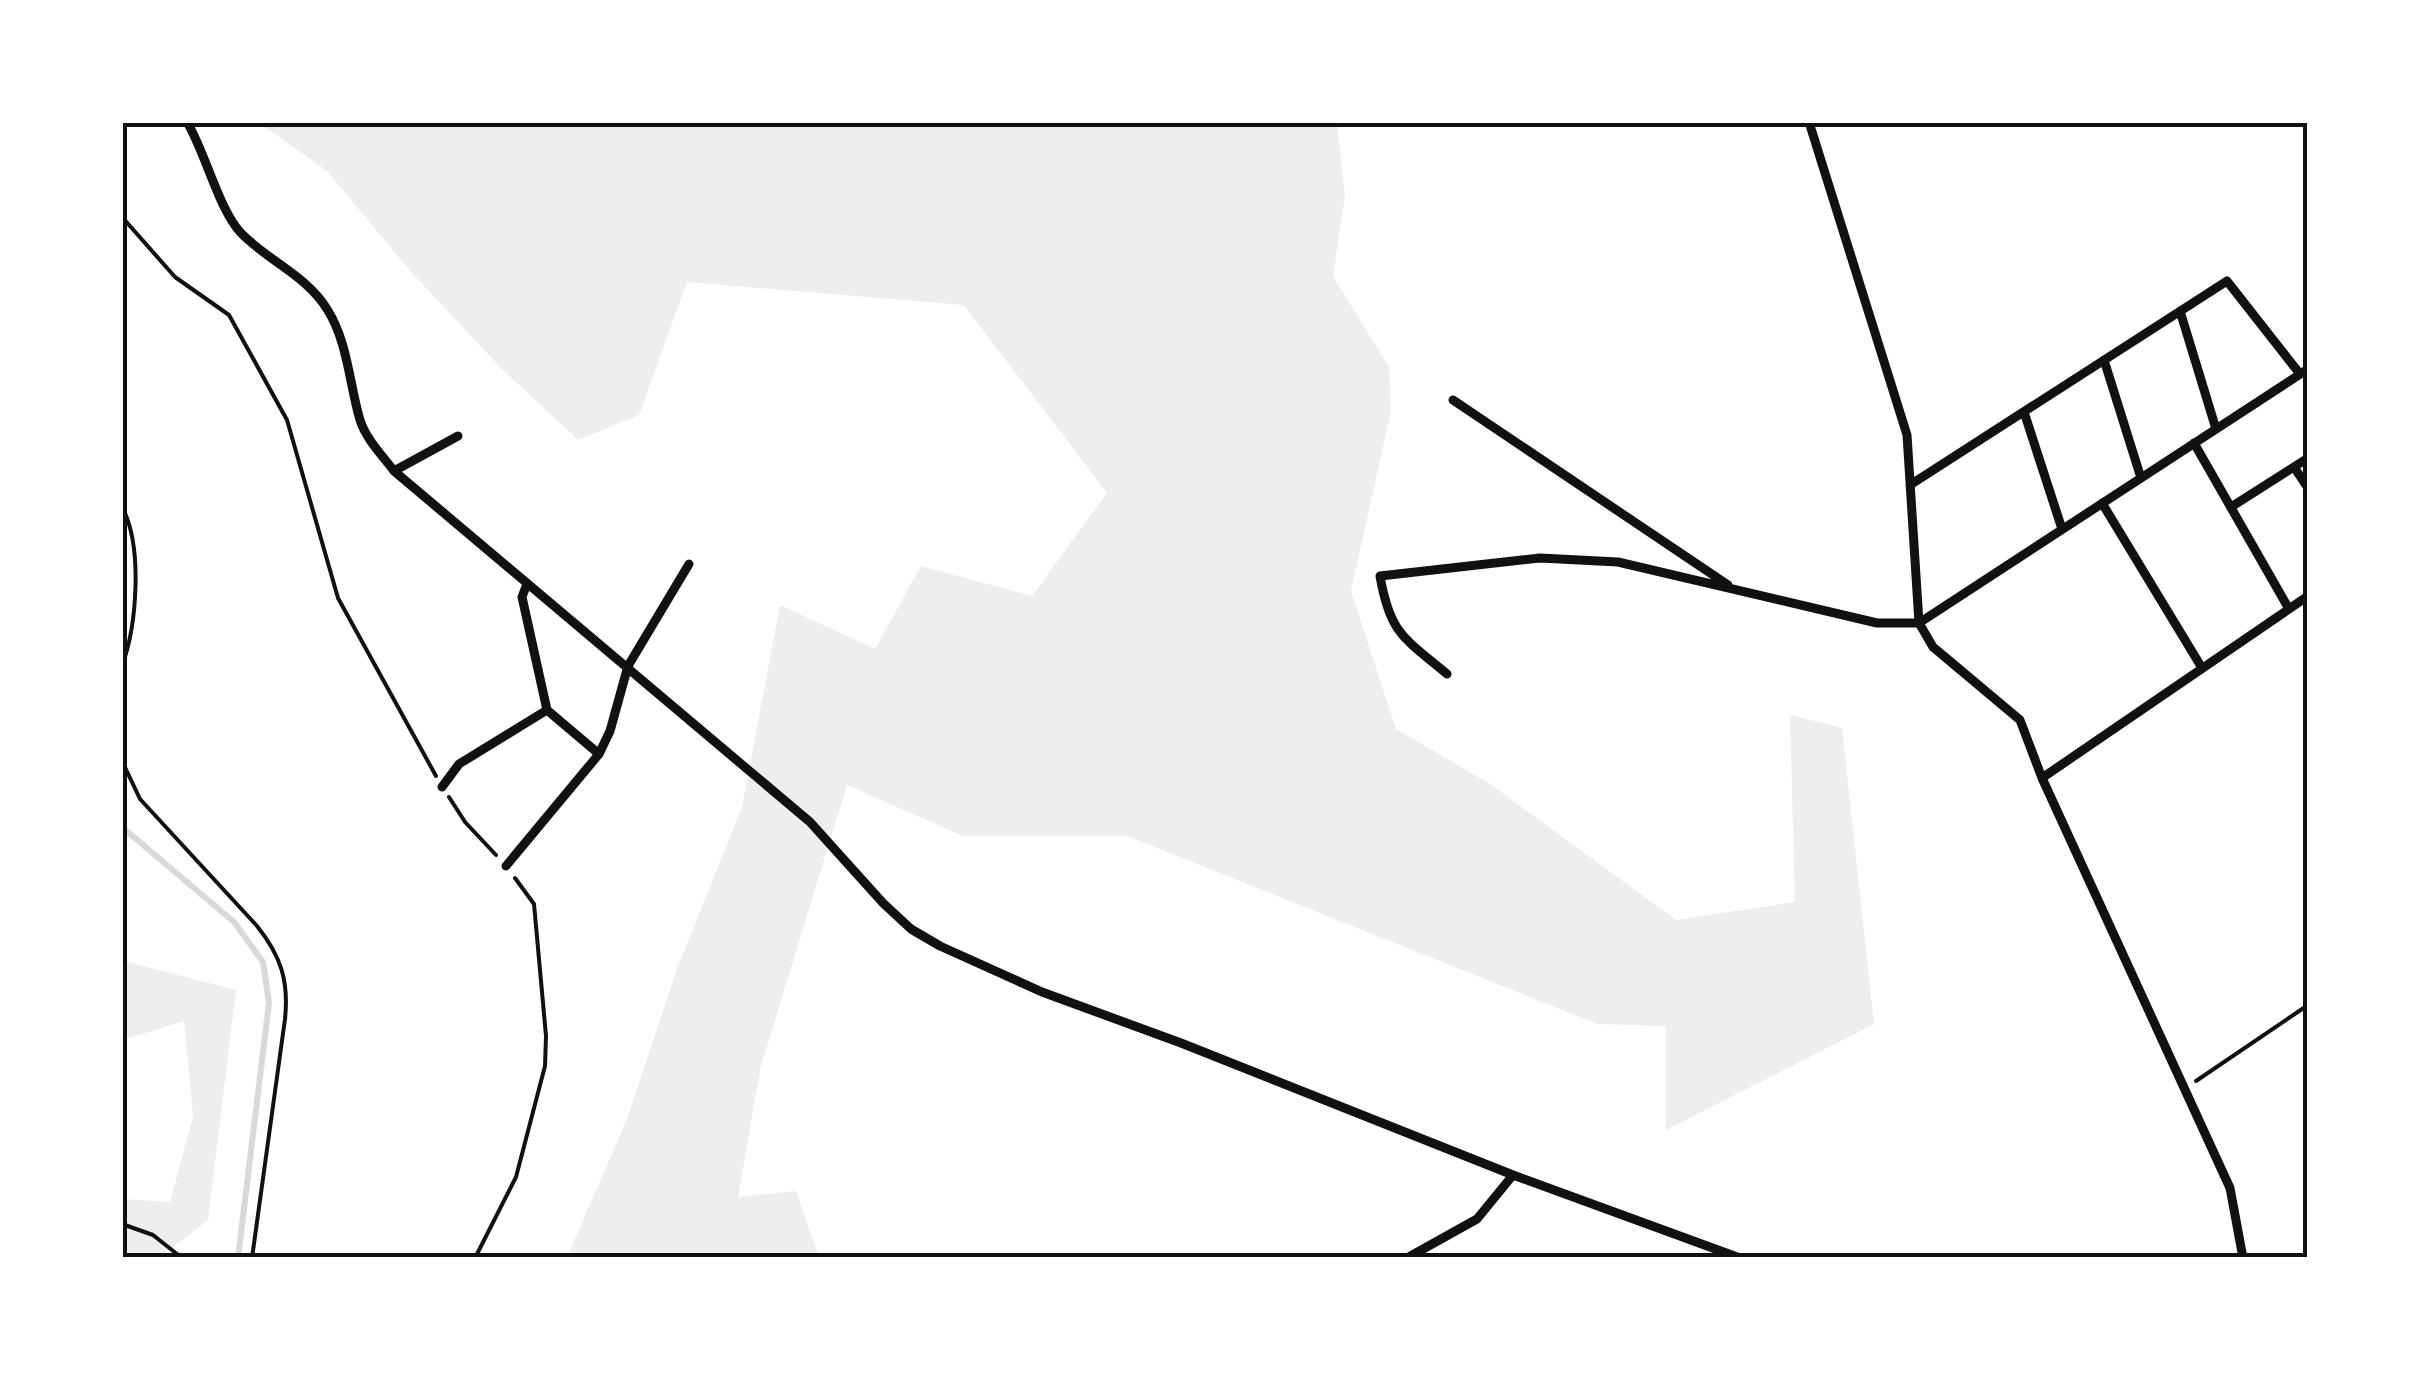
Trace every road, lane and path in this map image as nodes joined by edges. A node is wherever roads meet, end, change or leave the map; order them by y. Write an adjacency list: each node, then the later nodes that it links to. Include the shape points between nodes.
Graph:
1 (187, 122): 14 (street, via 230,219 307,283 328,310 361,423)
2 (1809, 122): 16 (street, via 1908,435)
3 (122, 217): 36 (path, via 175,277 228,315 268,385 287,420 338,598)
4 (2180, 311): 5 (street); 6 (street, via 2227,281); 9 (street)
5 (2104, 360): 8 (street); 15 (street)
6 (2304, 372): 9 (street)
7 (1453, 400): 24 (street)
8 (2024, 412): 16 (street); 21 (street)
9 (2216, 429): 11 (street)
10 (458, 436): 14 (street)
11 (2194, 443): 15 (street); 20 (street)
12 (2308, 458): 13 (street)
13 (2294, 466): 17 (street); 20 (street)
14 (394, 471): 23 (street)
15 (2140, 478): 18 (street)
16 (1910, 485): 27 (street)
17 (2308, 488)
18 (2102, 503): 21 (street); 30 (street)
19 (122, 506): 28 (path, via 135,555 131,633)
20 (2231, 507): 26 (street)
21 (2062, 529): 27 (street)
22 (689, 564): 29 (street)
23 (527, 584): 29 (street); 32 (street, via 522,597)
24 (1735, 590): 27 (street, via 1876,623); 31 (street, via 1618,562 1540,558 1380,576 1398,633)
25 (2308, 596): 26 (street)
26 (2289, 608): 30 (street)
27 (1919, 623): 35 (street, via 1933,647 2020,720)
28 (122, 666)
29 (628, 666): 33 (street); 40 (street, via 810,822 911,929 940,946)
30 (2202, 668): 35 (street)
31 (1447, 674)
32 (547, 710): 33 (street); 36 (street, via 459,764)
33 (599, 754): 37 (street)
34 (122, 761): 43 (path, via 140,798 257,926 284,973 285,1019)
35 (2042, 778): 39 (street)
36 (442, 787): 37 (path)
37 (506, 866): 44 (path, via 534,904 545,1066 516,1176)
38 (2308, 1004): 39 (path)
39 (2185, 1089): 47 (street, via 2230,1188)
40 (1512, 1175): 45 (street, via 1477,1219); 46 (street)
41 (122, 1224): 42 (path, via 153,1234)
42 (182, 1258)
43 (252, 1258)
44 (475, 1258)
45 (1408, 1258)
46 (1740, 1258)
47 (2243, 1258)

